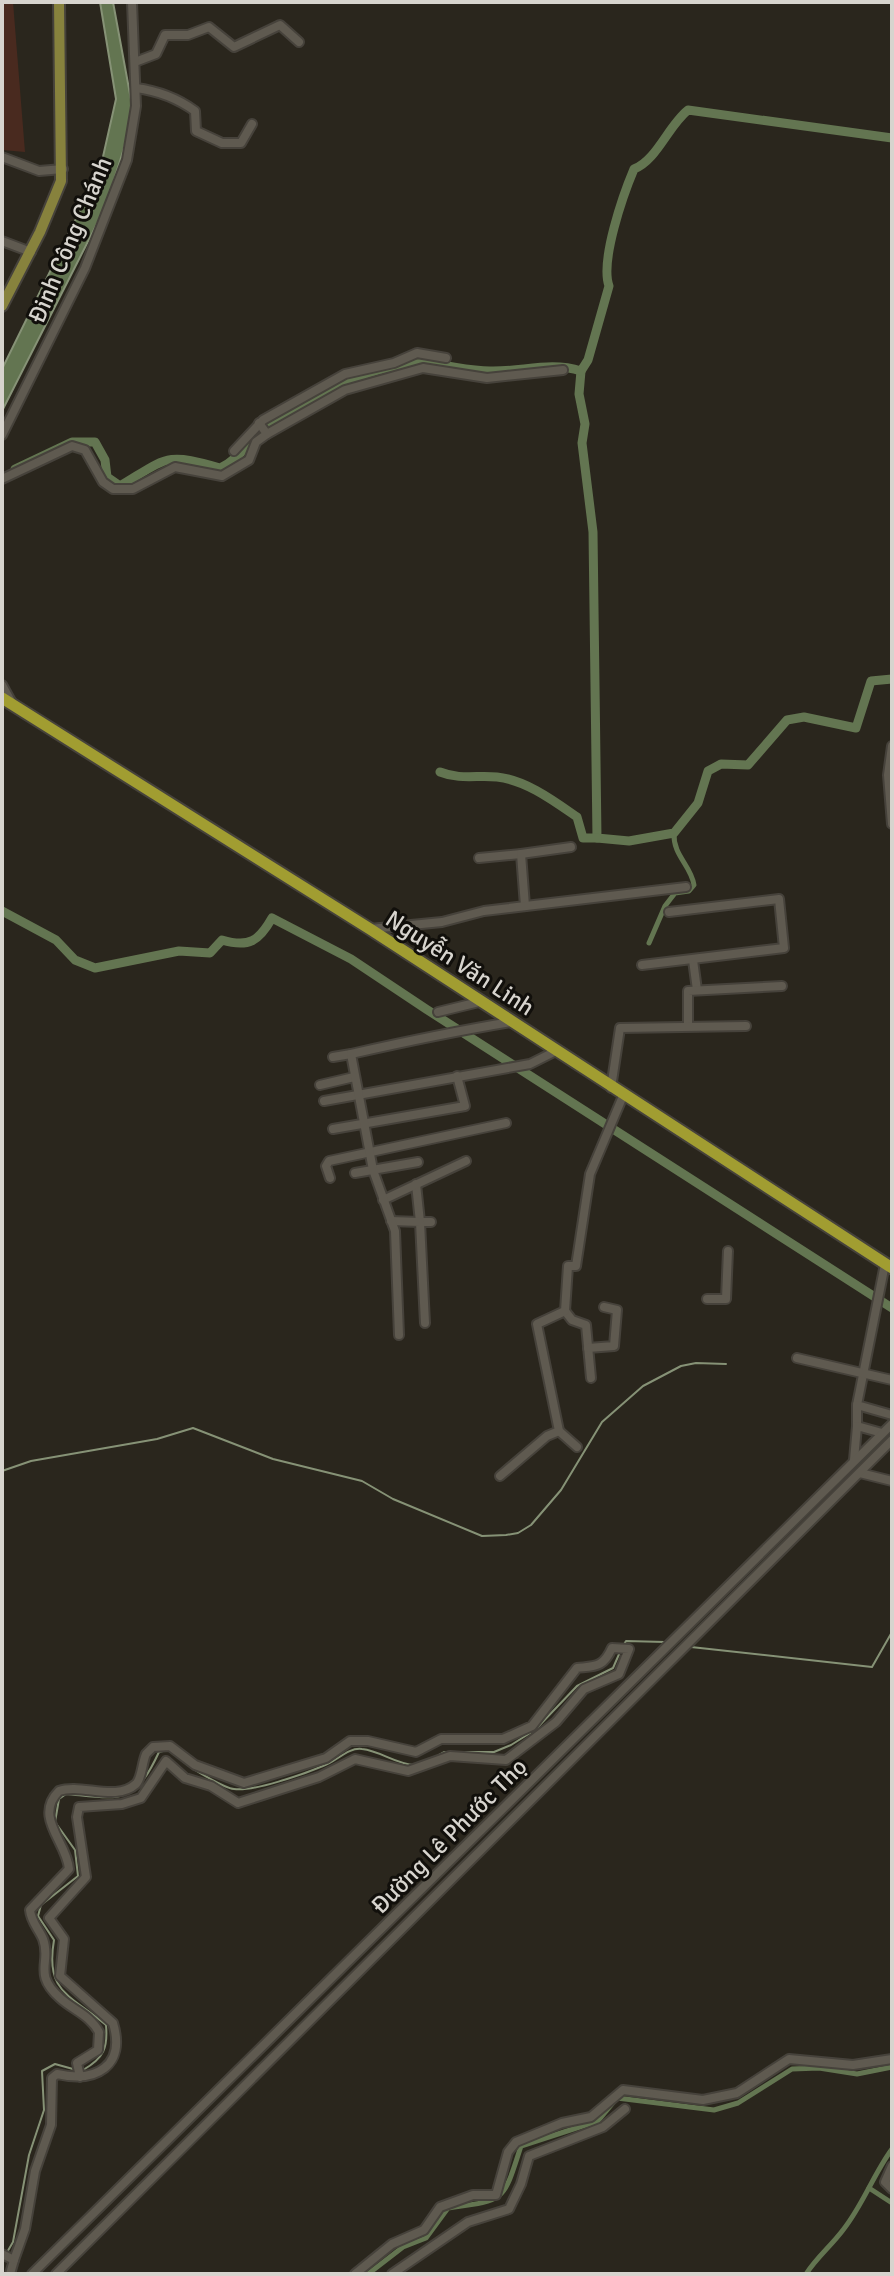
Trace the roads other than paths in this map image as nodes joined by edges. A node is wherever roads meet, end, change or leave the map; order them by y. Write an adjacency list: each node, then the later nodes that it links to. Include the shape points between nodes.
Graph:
1 (59, 2): 8 (main road)
2 (132, 2): 4 (street, Đinh Công Chánh)
3 (299, 42): 4 (street, via 280,25 234,47 209,27 188,35 165,35 156,54)
4 (135, 62): 5 (street, Đinh Công Chánh)
5 (136, 88): 6 (street, via 155,90 190,107 196,131 222,143 241,143); 15 (street, Đinh Công Chánh, via 134,131 113,201)
6 (252, 124)
7 (2, 157): 8 (street, via 39,171)
8 (63, 169): 10 (main road)
9 (2, 241): 10 (street)
10 (31, 252): 11 (main road)
11 (2, 306)
12 (446, 358): 14 (street, via 417,353 345,374)
13 (563, 370): 14 (street, via 487,378 423,368 345,390)
14 (263, 428): 16 (street); 17 (street, via 249,460 222,476 175,467 133,489 113,489 103,482 85,450 72,446)
15 (2, 435)
16 (234, 451)
17 (2, 479)
18 (2, 685): 20 (street)
19 (2, 698): 20 (highway, Nguyễn Văn Linh)
20 (13, 705): 29 (highway, Nguyễn Văn Linh)
21 (892, 746): 22 (street)
22 (892, 821)
23 (571, 847): 24 (street)
24 (521, 854): 25 (street); 27 (street)
25 (479, 858)
26 (686, 887): 27 (street)
27 (525, 906): 29 (street)
28 (669, 912): 30 (street, via 779,899 784,948)
29 (370, 929): 34 (highway, Nguyễn Văn Linh)
30 (693, 960): 31 (street); 33 (street)
31 (642, 965)
32 (782, 986): 33 (street)
33 (697, 990): 37 (street, via 688,991)
34 (479, 1002): 35 (street); 36 (highway, Nguyễn Văn Linh)
35 (438, 1012)
36 (511, 1022): 39 (highway, Nguyễn Văn Linh); 40 (street)
37 (688, 1025): 38 (street); 45 (street, via 619,1028)
38 (746, 1026)
39 (554, 1052): 42 (street, via 530,1064); 45 (highway, Nguyễn Văn Linh)
40 (351, 1054): 41 (street); 43 (street)
41 (333, 1057)
42 (457, 1076): 46 (street); 50 (street, via 465,1106)
43 (354, 1077): 44 (street); 46 (street)
44 (320, 1085)
45 (611, 1088): 47 (highway, Nguyễn Văn Linh)
46 (357, 1094): 48 (street); 50 (street)
47 (623, 1096): 64 (highway, Nguyễn Văn Linh); 67 (street, via 590,1174 576,1266 567,1269)
48 (324, 1101)
49 (506, 1123): 52 (street)
50 (364, 1124): 51 (street); 52 (street)
51 (333, 1129)
52 (369, 1152): 55 (street); 57 (street, via 327,1163)
53 (466, 1161): 58 (street)
54 (418, 1162): 55 (street)
55 (373, 1170): 56 (street); 59 (street)
56 (355, 1173)
57 (330, 1178)
58 (416, 1184): 59 (street); 61 (street)
59 (383, 1200): 60 (street)
60 (391, 1221): 61 (street); 69 (street)
61 (420, 1222): 62 (street); 68 (street)
62 (431, 1222)
63 (728, 1251): 65 (street, via 726,1299)
64 (888, 1266): 72 (street)
65 (707, 1299)
66 (604, 1307): 70 (street, via 617,1310 614,1346)
67 (565, 1311): 70 (street, via 586,1325); 79 (street, via 537,1324)
68 (425, 1323)
69 (399, 1335)
70 (588, 1348): 73 (street)
71 (797, 1358): 72 (street)
72 (862, 1372): 74 (street); 75 (street)
73 (591, 1378)
74 (892, 1380)
75 (857, 1405): 76 (street); 78 (street)
76 (892, 1415)
77 (892, 1424): 80 (street, Đường Lê Phước Thọ)
78 (857, 1426): 80 (street); 83 (street)
79 (559, 1431): 82 (street); 85 (street)
80 (882, 1433): 83 (street, Đường Lê Phước Thọ)
81 (892, 1440): 84 (street, Đường Lê Phước Thọ)
82 (577, 1447)
83 (854, 1461): 87 (street, Đường Lê Phước Thọ)
84 (860, 1473): 86 (street); 88 (street, Đường Lê Phước Thọ)
85 (500, 1476)
86 (892, 1481)
87 (832, 1482): 88 (street); 89 (street, Đường Lê Phước Thọ)
88 (840, 1492): 90 (street, Đường Lê Phước Thọ)
89 (619, 1695): 90 (street); 91 (street, Đường Lê Phước Thọ)
90 (630, 1705): 92 (street, Đường Lê Phước Thọ)
91 (324, 1988): 92 (street); 98 (street, Đường Lê Phước Thọ)
92 (334, 1999): 99 (street, Đường Lê Phước Thọ)
93 (892, 2059): 105 (street, via 853,2065 789,2059 737,2093 703,2100 628,2089 591,2117 518,2140 508,2152 496,2195 473,2195 440,2207 424,2230 392,2244)
94 (78, 2073): 94 (street, via 103,2070 116,2045 113,2023 60,1976 64,1939 49,1918 86,1877 79,1807 141,1798 166,1761 185,1778 238,1803 319,1777 355,1759 408,1771 450,1756 506,1760 556,1722 584,1689 619,1674 629,1649 616,1648 598,1666 577,1668 532,1726 503,1739 441,1739 416,1752 353,1740 326,1758 244,1783 163,1746 146,1754 133,1786 59,1791 51,1806 51,1827 69,1869 30,1910 45,1946 46,1980 99,2032 98,2050 77,2063); 101 (street, via 52,2078 50,2131)
95 (625, 2109): 106 (street, via 603,2127 529,2156 509,2209 468,2222)
96 (892, 2166): 97 (street, via 885,2182)
97 (892, 2189)
98 (102, 2209): 99 (street); 103 (street, Đường Lê Phước Thọ)
99 (112, 2220): 104 (street, Đường Lê Phước Thọ)
100 (2, 2254): 101 (street)
101 (13, 2260): 102 (street)
102 (10, 2274)
103 (32, 2274)
104 (56, 2274)
105 (355, 2274)
106 (392, 2274)

